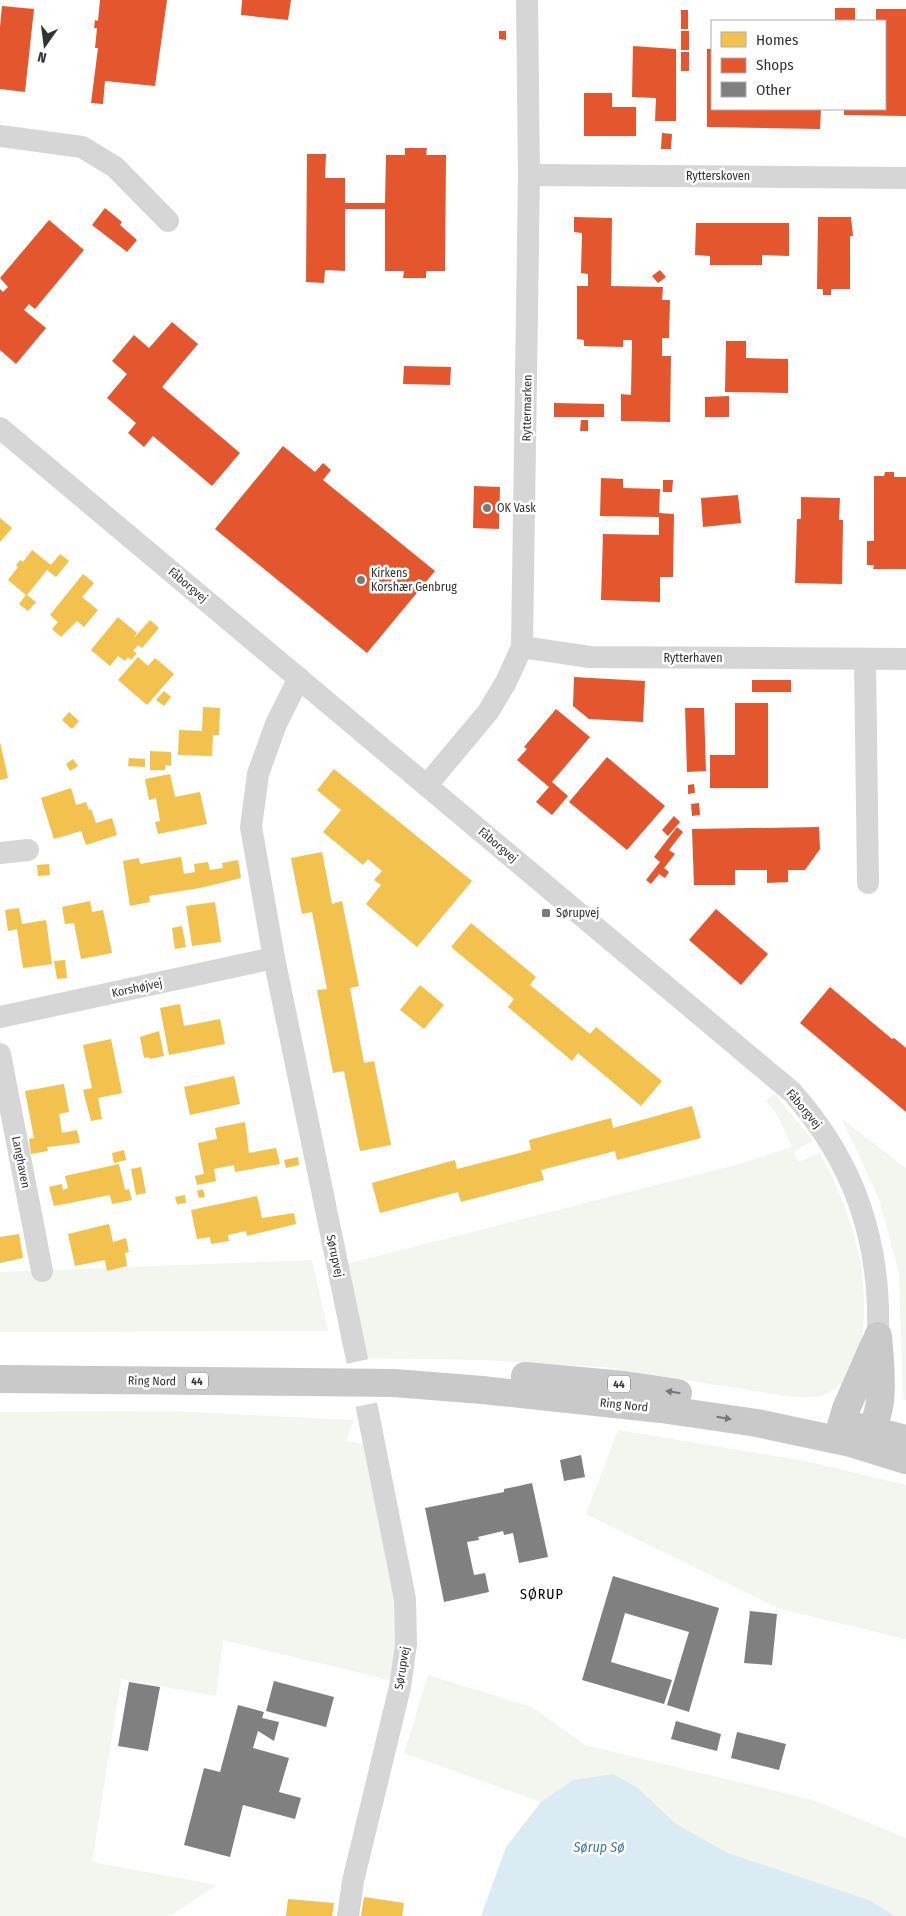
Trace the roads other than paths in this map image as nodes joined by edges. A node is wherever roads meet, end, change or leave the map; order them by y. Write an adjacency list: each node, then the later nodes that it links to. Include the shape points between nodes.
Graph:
1 (527, 0): 3 (street, Ryttermarken)
2 (0, 136): 5 (street, via 82,147 115,167)
3 (529, 175): 4 (street, Rytterskoven); 7 (street, Ryttermarken)
4 (906, 178)
5 (168, 221)
6 (0, 428): 10 (street, Fåborgvej)
7 (522, 646): 8 (street, Rytterhaven, via 590,657); 11 (street, Ryttermarken, via 488,712)
8 (865, 659): 9 (street, Rytterhaven); 14 (street)
9 (906, 659)
10 (299, 678): 11 (street, Fåborgvej); 15 (street, Sørupvej, via 276,724 258,774 251,826)
11 (427, 785): 19 (street, Fåborgvej, via 772,1074 805,1107 843,1164 862,1208 874,1261)
12 (28, 850): 13 (street)
13 (0, 853)
14 (868, 883)
15 (274, 958): 16 (street, Korshøjvej); 20 (street, Sørupvej)
16 (0, 1017)
17 (0, 1054): 18 (street, Langhaven)
18 (42, 1271)
19 (878, 1336): 22 (main road); 25 (main road)
20 (353, 1340)
21 (0, 1380): 25 (main road, Ring Nord / 44, via 394,1383)
22 (881, 1400): 24 (main road, via 890,1414); 25 (main road)
23 (370, 1418): 28 (street, Sørupvej, via 405,1599 406,1644 400,1687 352,1881)
24 (906, 1420)
25 (854, 1432): 26 (main road, 44); 27 (main road, 44)
26 (906, 1439)
27 (906, 1460)
28 (348, 1916)

